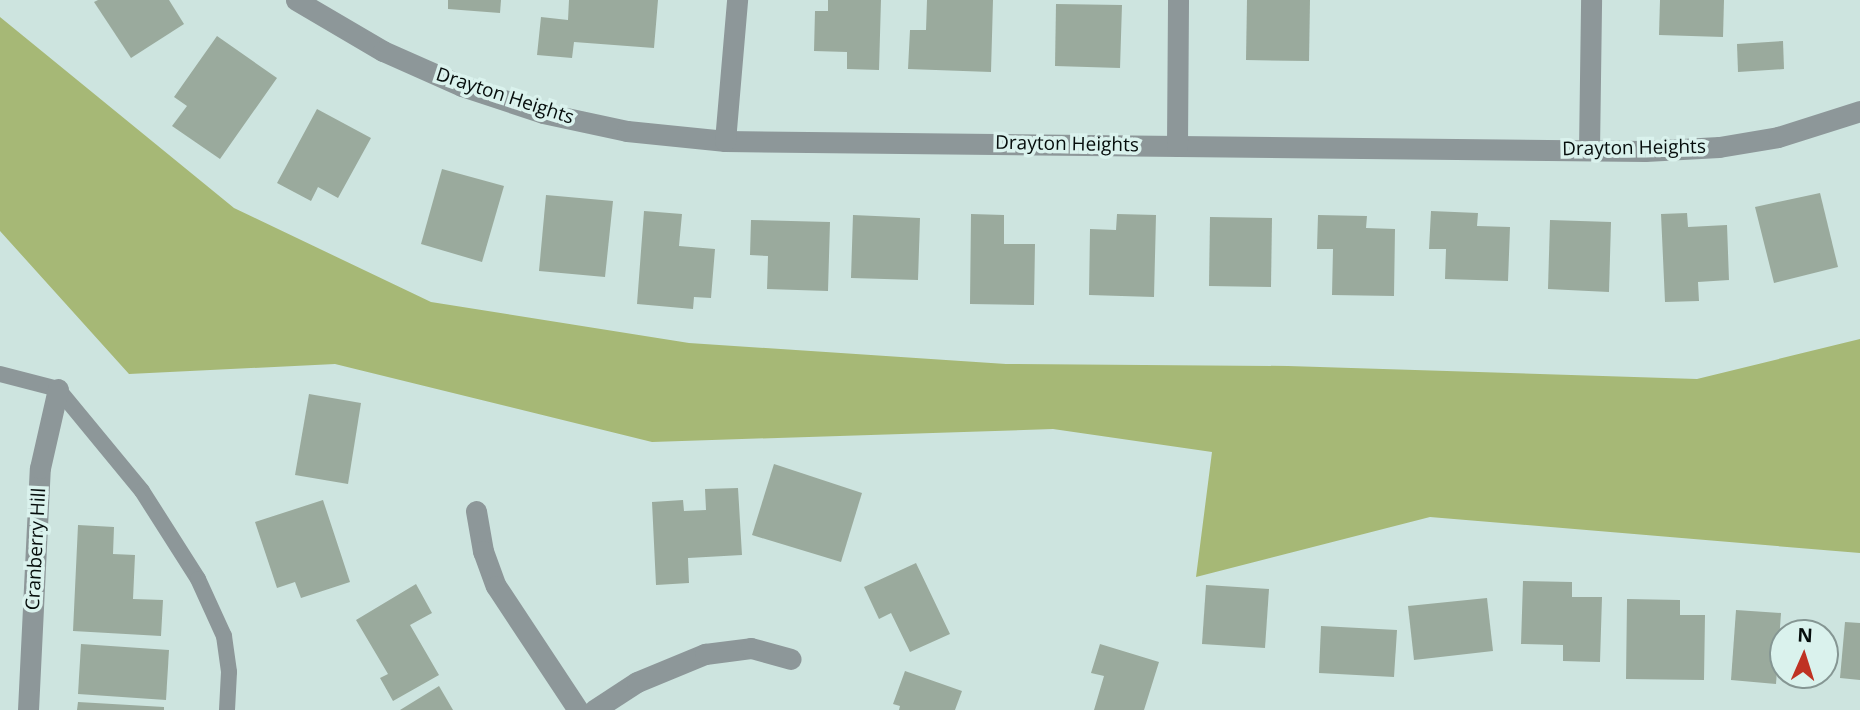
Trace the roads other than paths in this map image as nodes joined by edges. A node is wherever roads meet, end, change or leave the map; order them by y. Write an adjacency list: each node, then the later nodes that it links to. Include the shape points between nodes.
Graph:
1 (296, 0): 6 (street, Drayton Heights, via 383,51 473,90 543,113 627,131)
2 (737, 0): 6 (street)
3 (1178, 0): 7 (street)
4 (1591, 0): 8 (street)
5 (1860, 111): 8 (street, Drayton Heights, via 1777,137 1719,147)
6 (725, 141): 7 (street, Drayton Heights)
7 (1177, 146): 8 (street, Drayton Heights)
8 (1589, 150)
9 (0, 374): 10 (lane)
10 (58, 389): 13 (street, Cranberry Hill, via 40,468); 14 (lane, via 142,491 198,579 224,636 229,672)
11 (476, 512): 15 (street, via 496,586)
12 (791, 659): 16 (street, via 751,648 705,653 637,682)
13 (27, 710)
14 (227, 710)
15 (578, 710)
16 (594, 710)

